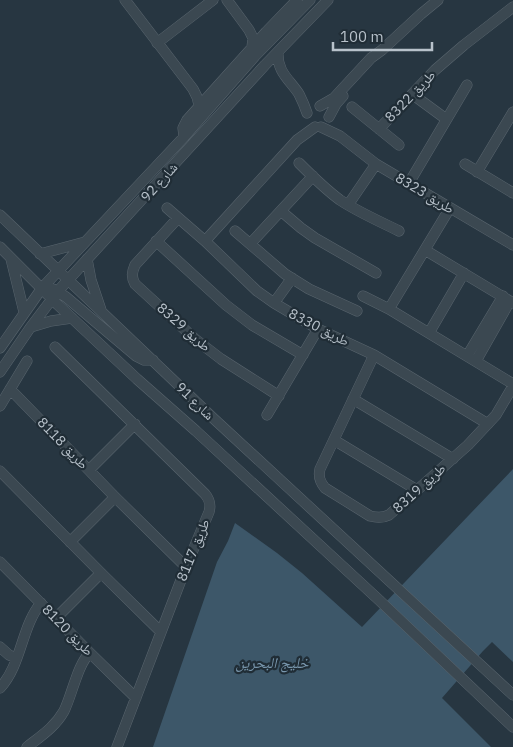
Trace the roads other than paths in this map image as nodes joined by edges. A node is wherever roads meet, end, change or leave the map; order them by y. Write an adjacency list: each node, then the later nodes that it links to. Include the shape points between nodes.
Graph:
1 (125, 0): 11 (street)
2 (213, 0): 11 (street)
3 (227, 0): 9 (street)
4 (297, 0): 10 (street)
5 (310, 0): 32 (street, شارع 92, via 255,56)
6 (328, 0): 14 (street, شارع 92)
7 (438, 0): 13 (street)
8 (513, 6): 20 (street, طريق 8322, via 435,70)
9 (250, 30): 10 (street, via 258,34); 12 (street)
10 (266, 32): 12 (street)
11 (157, 42): 18 (street)
12 (252, 47): 21 (street)
13 (382, 50): 23 (street, via 334,98); 27 (street, via 336,104)
14 (278, 52): 15 (street, شارع 92); 16 (street, via 277,59)
15 (261, 69): 16 (street); 59 (street, شارع 92)
16 (283, 73): 19 (street)
17 (467, 85): 28 (street)
18 (193, 89): 21 (street); 22 (street)
19 (298, 94): 23 (street); 26 (street)
20 (412, 94): 28 (street); 30 (street, طريق 8322)
21 (208, 96): 22 (street)
22 (200, 105): 32 (street, via 184,124)
23 (318, 106): 26 (street, via 311,108); 27 (street, via 325,109)
24 (352, 107): 30 (street, طريق 8322)
25 (513, 112): 38 (street)
26 (307, 116): 29 (street, via 310,124); 33 (street)
27 (329, 118): 29 (street, via 325,125); 31 (street, طريق 8323)
28 (446, 119): 40 (street)
29 (318, 127): 31 (street, طريق 8323); 33 (street)
30 (379, 129): 34 (street, طريق 8322)
31 (340, 136): 36 (street, طريق 8323)
32 (184, 137): 52 (street, شارع 92)
33 (297, 140): 51 (street)
34 (399, 145)
35 (299, 163): 39 (street)
36 (376, 164): 40 (street, طريق 8323); 42 (street)
37 (465, 164): 38 (street)
38 (477, 172): 41 (street)
39 (313, 176): 42 (street); 45 (street)
40 (408, 183): 44 (street, طريق 8323)
41 (513, 193)
42 (348, 205): 49 (street)
43 (167, 208): 47 (street, طريق 8330)
44 (450, 208): 54 (street, طريق 8323); 56 (street)
45 (281, 210): 53 (street); 61 (street, via 315,238)
46 (0, 215): 57 (street, شارع 91)
47 (178, 218): 50 (street, طريق 8329); 51 (street, طريق 8330)
48 (235, 231): 53 (street)
49 (399, 231)
50 (156, 241): 80 (street, via 226,305); 88 (street, طريق 8329, via 132,270 135,284 221,359)
51 (205, 241): 69 (street, طريق 8330)
52 (86, 242): 57 (street); 60 (street, شارع 92)
53 (250, 244): 63 (street)
54 (513, 245)
55 (0, 248): 58 (street)
56 (425, 250): 62 (street); 70 (street)
57 (40, 254): 60 (street, شارع 91)
58 (11, 258): 65 (street); 73 (street)
59 (87, 259): 64 (street, شارع 92); 71 (street)
60 (58, 271): 64 (street, شارع 91); 65 (street, شارع 92)
61 (376, 273)
62 (464, 273): 68 (street); 77 (street)
63 (292, 278): 69 (street); 72 (street)
64 (68, 280): 66 (street, شارع 92); 71 (street, شارع 91)
65 (42, 288): 66 (street, via 53,289); 73 (street, شارع 92)
66 (55, 295): 74 (street, شارع 91); 75 (street, شارع 92); 83 (street, via 136,356)
67 (364, 296): 70 (street)
68 (509, 300): 82 (street)
69 (274, 303): 76 (street, طريق 8330)
70 (389, 309): 77 (street)
71 (101, 311): 83 (street, شارع 91)
72 (357, 311)
73 (24, 312): 79 (street, شارع 92)
74 (72, 318): 75 (street); 113 (street, شارع 91)
75 (30, 328): 85 (street, شارع 92)
76 (318, 329): 80 (street); 81 (street, طريق 8330)
77 (429, 333): 82 (street)
78 (55, 347): 92 (street, طريق 8117)
79 (0, 348)
80 (302, 355): 88 (street)
81 (374, 355): 89 (street, طريق 8319); 93 (street, طريق 8330)
82 (472, 358): 86 (street)
83 (153, 360): 111 (street, شارع 91)
84 (27, 361): 87 (street)
85 (0, 372)
86 (513, 385): 93 (street, طريق 8319)
87 (10, 389): 90 (street); 96 (street, طريق 8118)
88 (278, 396): 91 (street)
89 (353, 398): 94 (street, طريق 8319); 95 (street)
90 (0, 406)
91 (267, 415)
92 (135, 424): 96 (street); 102 (street, طريق 8117, via 208,498 210,507)
93 (488, 424): 95 (street, طريق 8319)
94 (334, 440): 98 (street); 98 (street, طريق 8319, via 320,469 321,484 370,516 389,515)
95 (452, 459): 98 (street, طريق 8319)
96 (89, 470): 99 (street, طريق 8118)
97 (0, 471): 100 (street)
98 (418, 490)
99 (115, 497): 100 (street); 102 (street, طريق 8118)
100 (70, 542): 103 (street)
101 (0, 562): 104 (street, طريق 8120)
102 (186, 567): 106 (street, طريق 8117)
103 (101, 574): 105 (street); 106 (street)
104 (41, 603): 105 (street, طريق 8120); 109 (street)
105 (56, 618): 108 (street, طريق 8120)
106 (161, 632): 112 (street, طريق 8117)
107 (0, 647): 109 (street)
108 (90, 653): 112 (street, طريق 8120); 114 (street, via 84,659 59,718)
109 (16, 658): 110 (street)
110 (0, 688)
111 (513, 695)
112 (136, 698): 115 (street, طريق 8117)
113 (513, 726)
114 (27, 747)
115 (117, 747)

